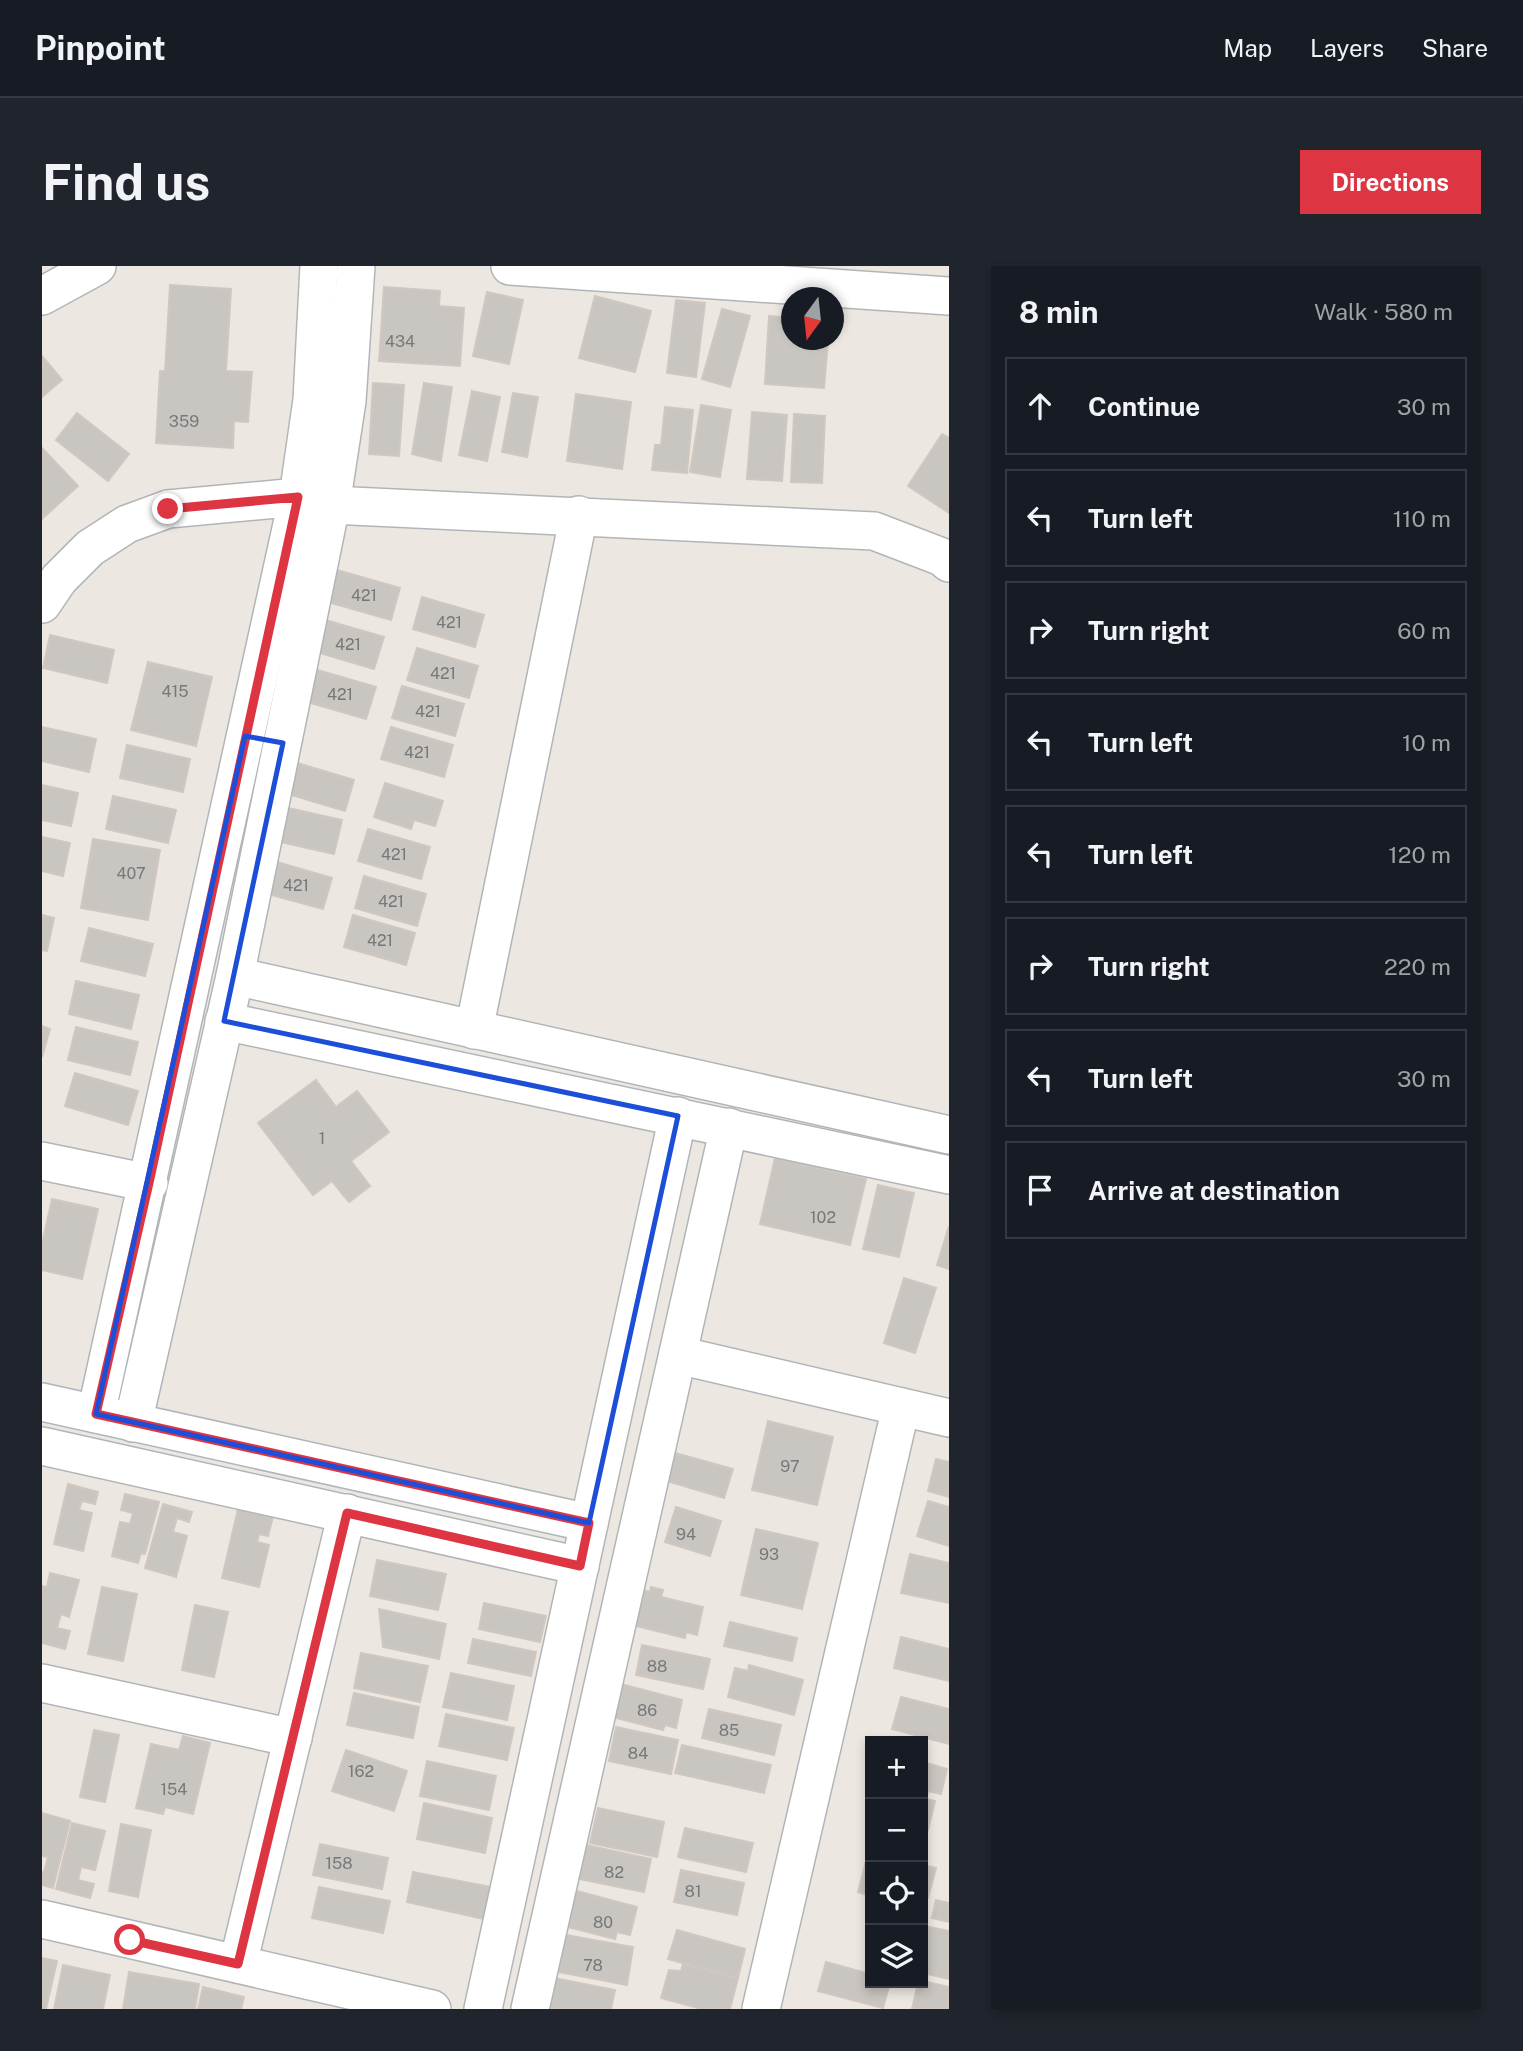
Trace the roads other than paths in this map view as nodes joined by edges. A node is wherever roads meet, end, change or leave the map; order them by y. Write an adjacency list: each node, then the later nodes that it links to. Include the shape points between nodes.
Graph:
1 (97, 266): 5 (street)
2 (319, 266): 7 (street, via 312,400)
3 (356, 266): 7 (street, via 347,401)
4 (510, 266): 6 (street)
5 (42, 296)
6 (949, 296)
7 (314, 501): 8 (street); 10 (street, via 168,509 127,524 90,548); 11 (street); 12 (street)
8 (579, 515): 9 (street, via 874,531); 15 (street)
9 (949, 563)
10 (42, 604)
11 (245, 736): 12 (street); 21 (street)
12 (283, 743): 13 (street)
13 (235, 976): 14 (street); 15 (street)
14 (224, 1021): 16 (street); 24 (street)
15 (474, 1030): 18 (street)
16 (678, 1116): 17 (street); 32 (street)
17 (729, 1127): 20 (street); 22 (street)
18 (949, 1135)
19 (42, 1161): 21 (street)
20 (949, 1175)
21 (149, 1183): 23 (street)
22 (678, 1355): 26 (street); 40 (street)
23 (108, 1364): 24 (street, via 128,1374); 27 (street)
24 (144, 1373): 29 (street)
25 (42, 1402): 27 (street)
26 (901, 1407): 28 (street); 41 (street)
27 (96, 1414): 29 (street)
28 (949, 1418)
29 (133, 1423): 32 (street)
30 (42, 1446): 31 (street)
31 (347, 1513): 33 (street); 35 (street)
32 (589, 1523): 33 (street)
33 (580, 1566): 39 (street)
34 (42, 1682): 35 (street)
35 (293, 1738): 37 (street)
36 (42, 1919): 37 (street)
37 (238, 1964): 38 (street)
38 (432, 2009)
39 (483, 2009)
40 (530, 2009)
41 (761, 2009)

